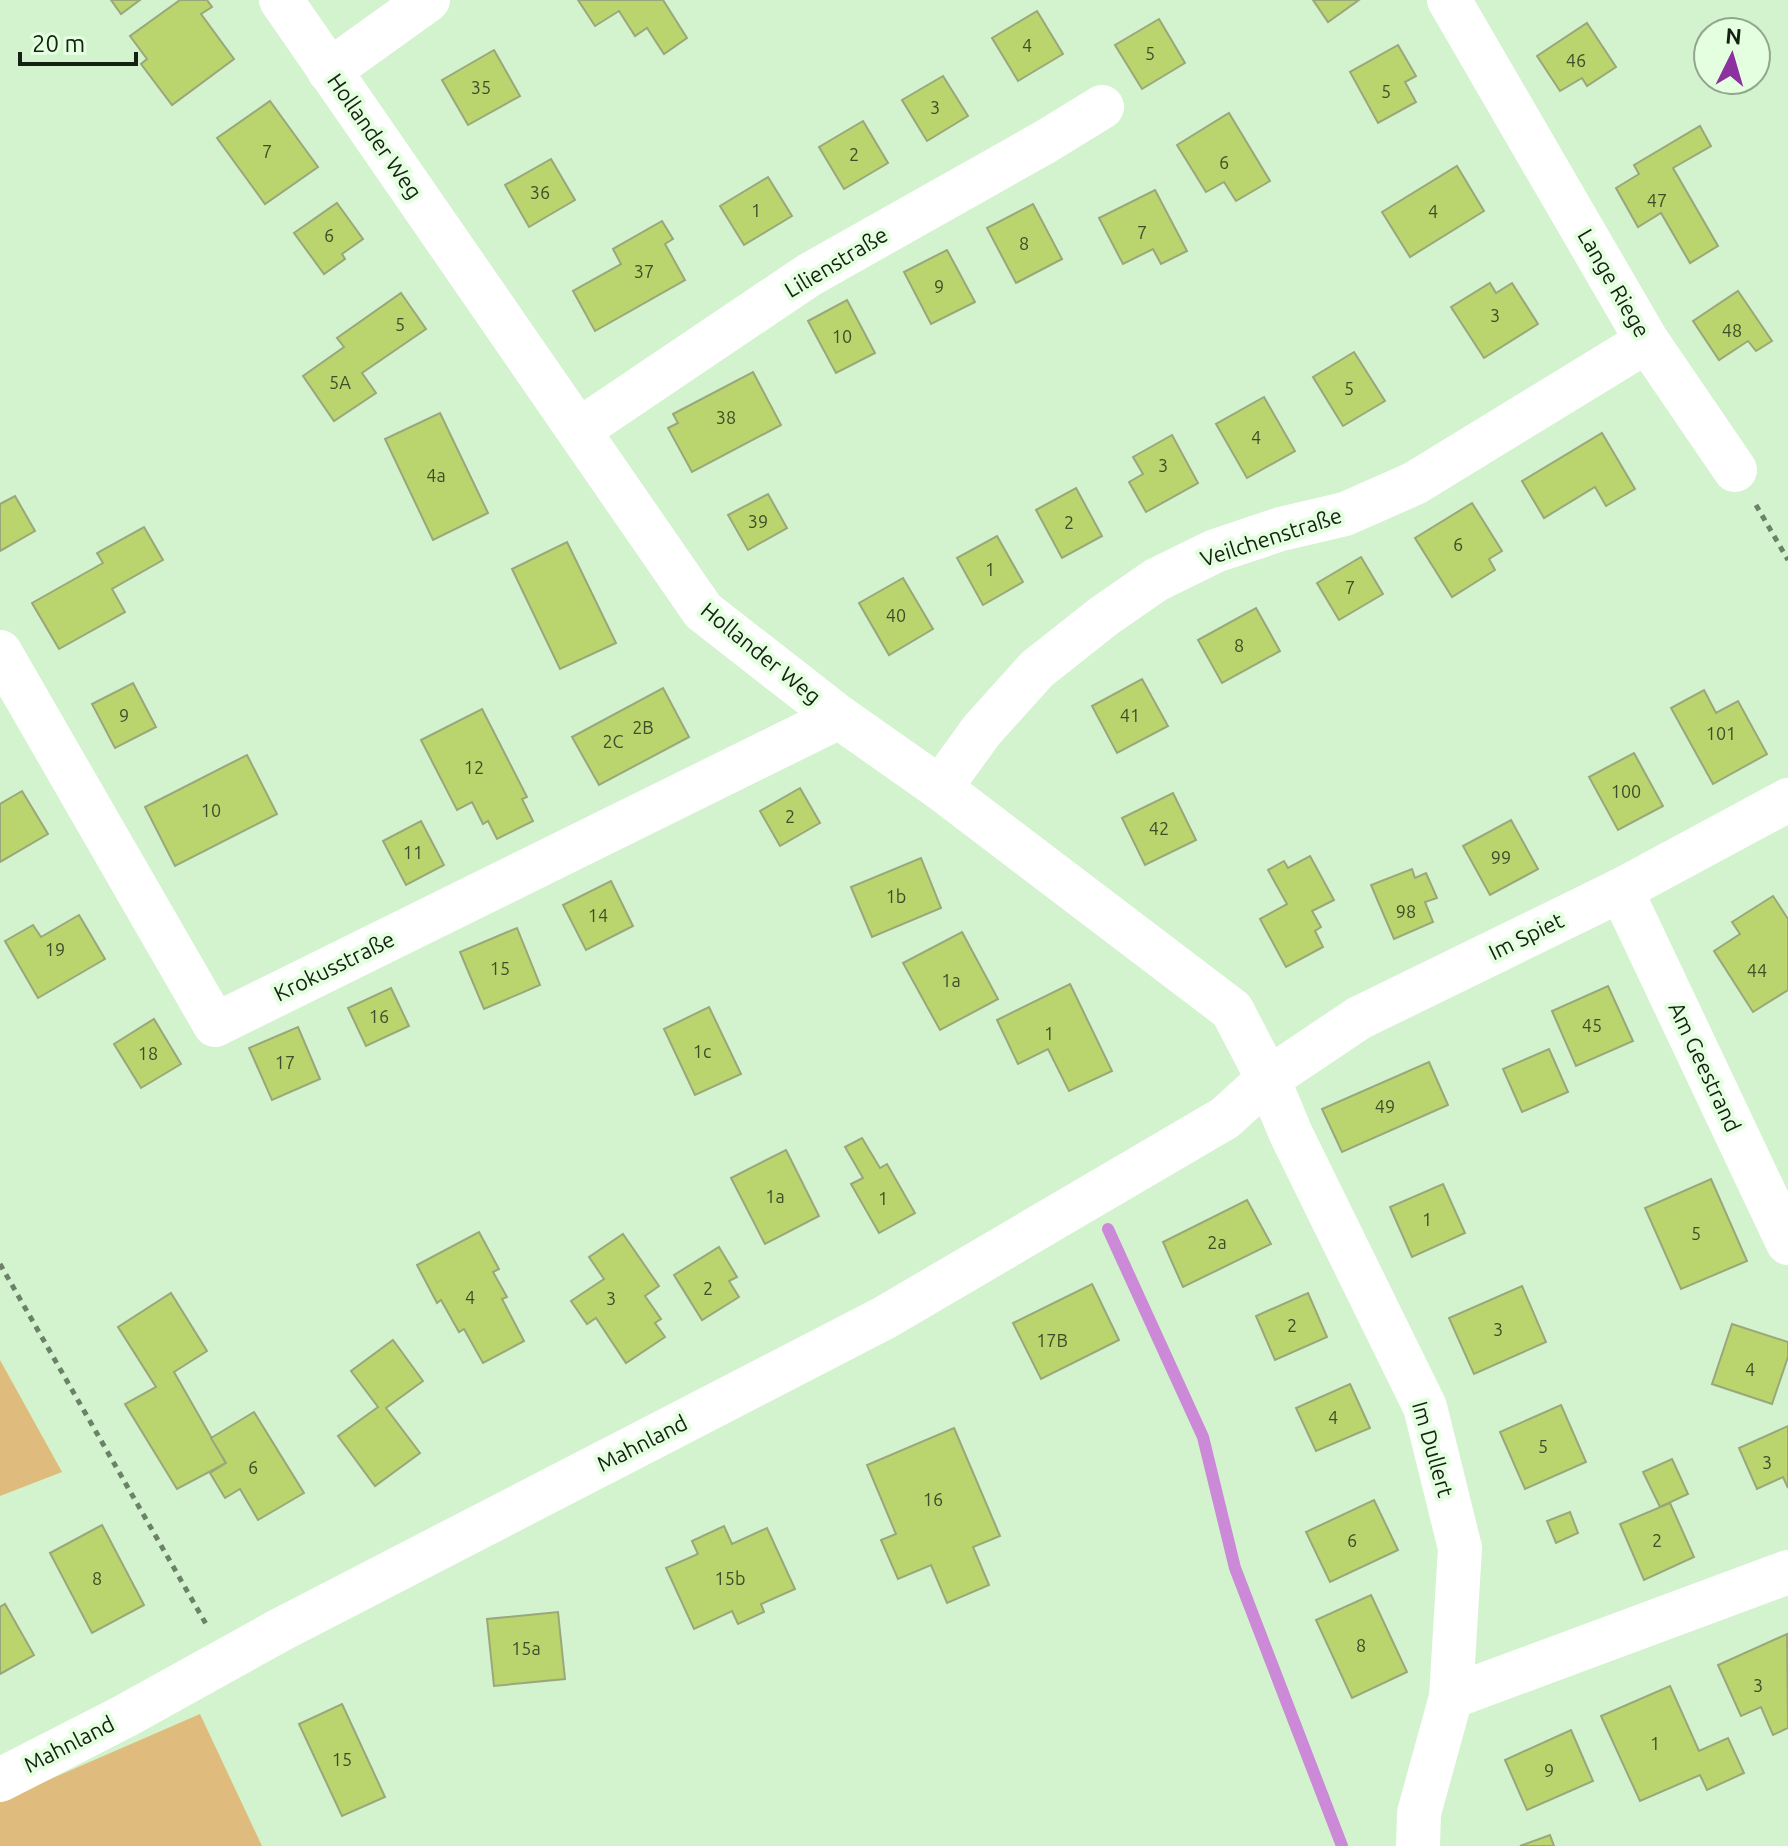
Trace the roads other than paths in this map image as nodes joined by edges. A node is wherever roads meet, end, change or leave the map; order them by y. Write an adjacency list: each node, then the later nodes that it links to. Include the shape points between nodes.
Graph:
1 (281, 0): 4 (street, Hollander Weg)
2 (428, 0): 4 (street)
3 (1449, 0): 6 (street, Lange Riege)
4 (329, 71): 7 (street, Hollander Weg)
5 (1102, 107): 7 (street, Lilienstraße, via 809,275)
6 (1647, 341): 8 (street, Lange Riege); 11 (street, Veilchenstraße, via 1415,483 1345,514 1215,551 1156,580 1037,669 982,730)
7 (579, 430): 10 (street, Hollander Weg, via 703,611)
8 (1735, 470)
9 (0, 652): 10 (street, Krokusstraße, via 215,1025)
10 (839, 717): 11 (street, Hollander Weg)
11 (940, 788): 14 (street, Hollander Weg, via 1232,1010)
12 (1788, 800): 13 (street, Im Spiet)
13 (1621, 890): 14 (street, Im Spiet, via 1359,1018); 15 (street, Am Geestrand)
14 (1268, 1079): 17 (street, Im Dullert, via 1425,1407 1460,1548); 18 (street, Mahnland, via 1225,1118 884,1318)
15 (1788, 1243)
16 (1788, 1572): 17 (street)
17 (1451, 1697): 19 (street, Im Dullert, via 1419,1813)
18 (0, 1780)
19 (1418, 1846)

